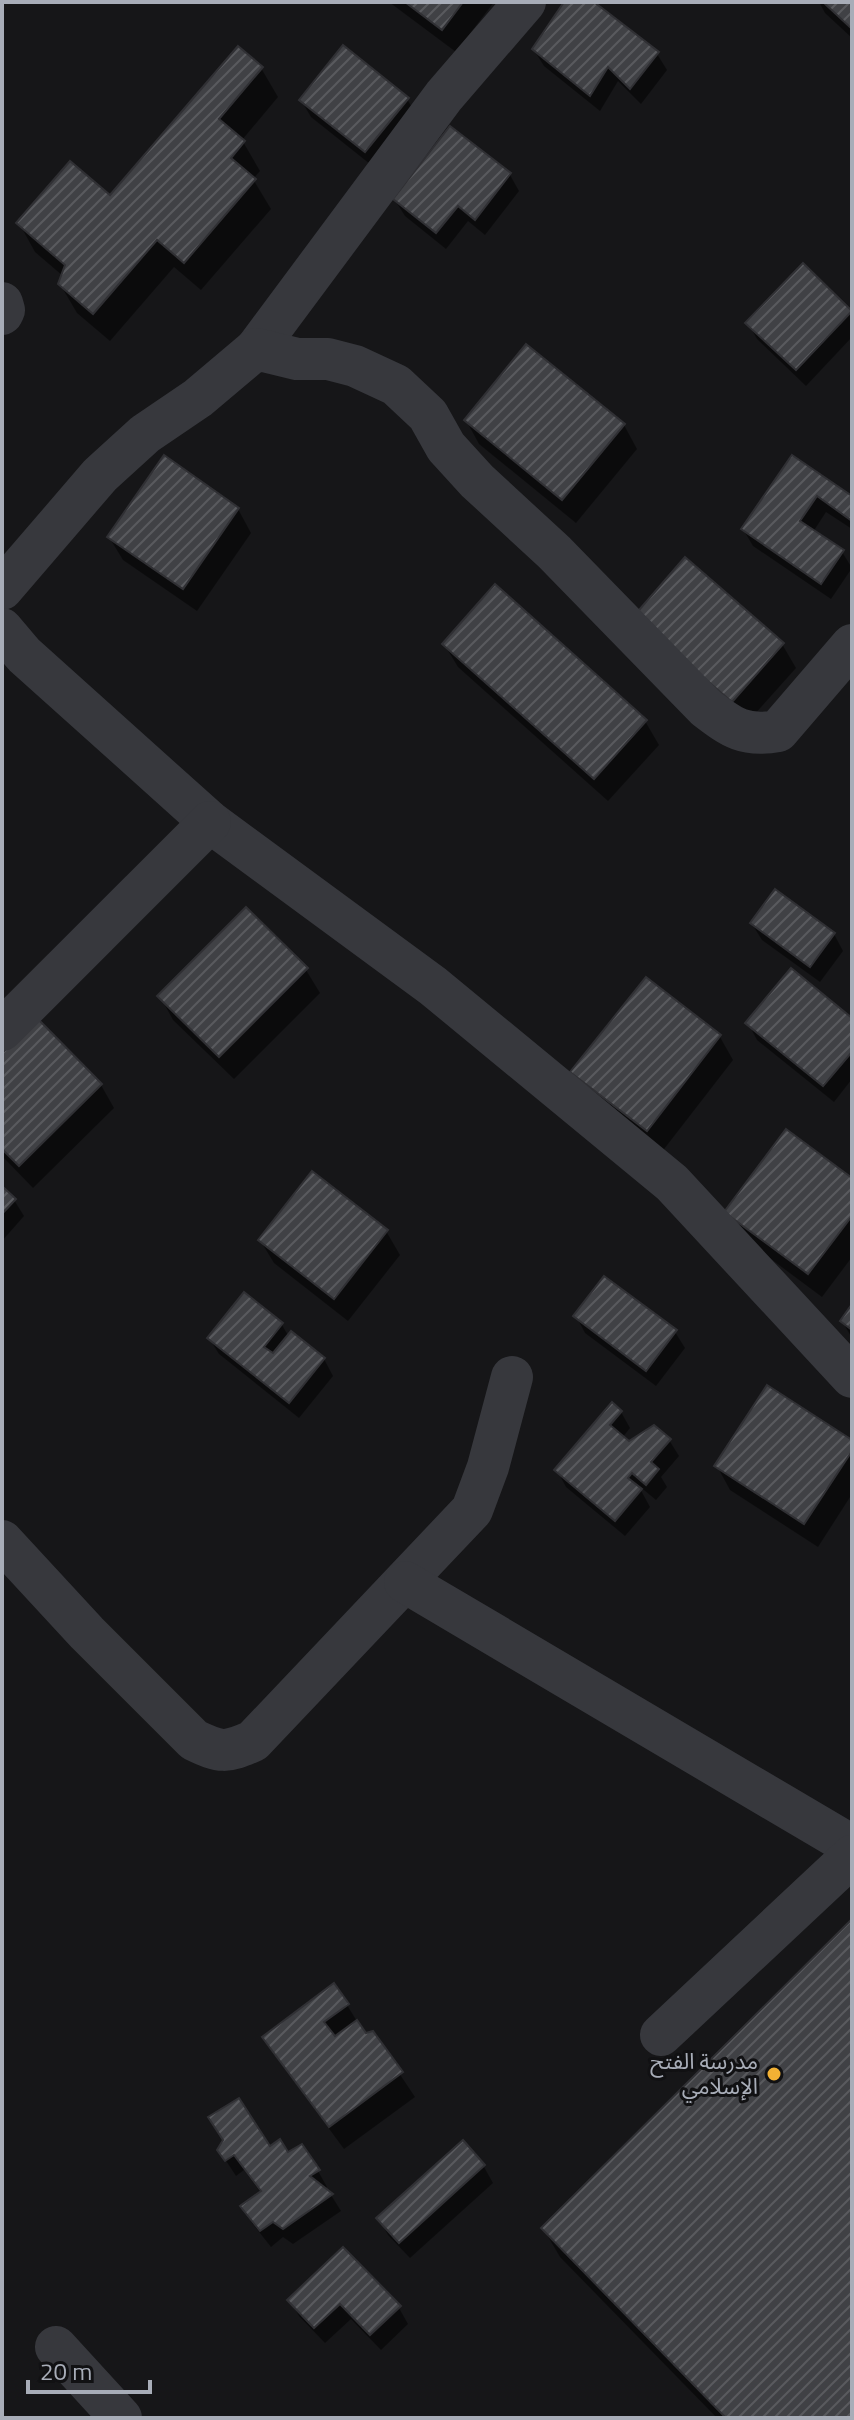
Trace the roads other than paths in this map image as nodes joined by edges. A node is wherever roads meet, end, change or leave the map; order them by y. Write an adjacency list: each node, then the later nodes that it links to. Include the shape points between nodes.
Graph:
1 (525, 2): 4 (street, via 444,96)
2 (2, 303): 3 (street)
3 (2, 314)
4 (256, 349): 5 (street, via 100,475); 7 (street, via 297,359 328,359 396,385 428,415 446,447 477,481 729,726 758,735 778,731)
5 (2, 589)
6 (2, 629): 8 (street, via 24,655)
7 (852, 645)
8 (210, 822): 9 (street); 11 (street, via 433,986 672,1183)
9 (2, 1030)
10 (512, 1377): 13 (street, via 472,1510)
11 (852, 1377)
12 (2, 1541): 13 (street, via 194,1740 216,1751 253,1741)
13 (405, 1582): 14 (street)
14 (852, 1846)
15 (852, 1856): 16 (street)
16 (661, 2035)
17 (56, 2347): 18 (street)
18 (121, 2418)

